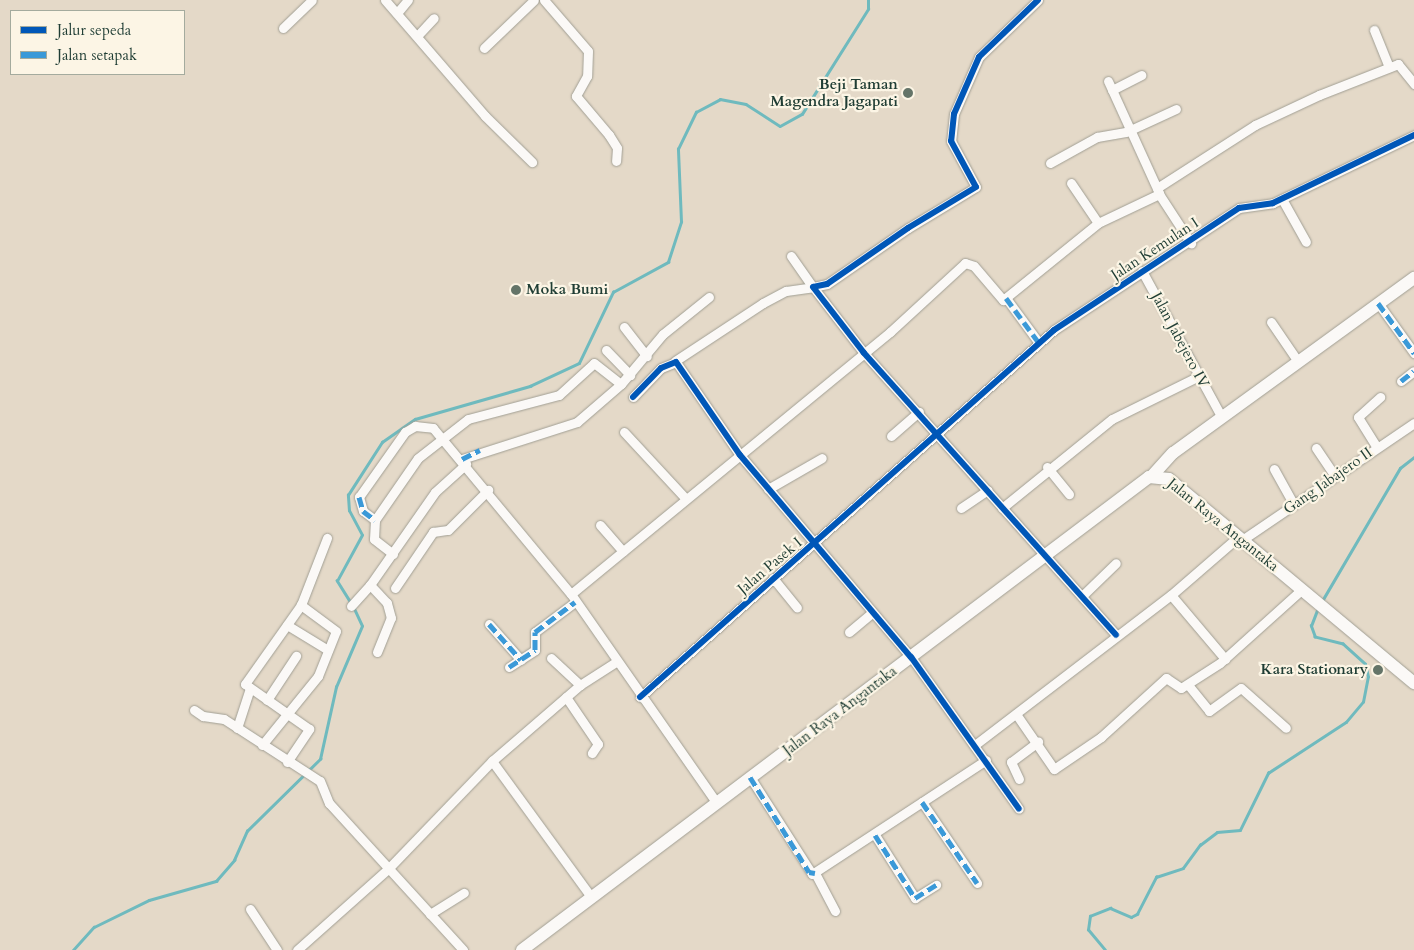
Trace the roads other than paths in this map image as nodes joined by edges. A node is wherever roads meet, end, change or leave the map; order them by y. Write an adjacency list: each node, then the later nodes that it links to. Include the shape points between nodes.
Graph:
1 (312, 0): 9 (street)
2 (384, 0): 7 (street)
3 (408, 0): 7 (street)
4 (534, 0): 12 (street)
5 (544, 0): 21 (street, via 588,52 586,76 576,96 617,148)
6 (1038, 0): 33 (street, via 979,57 954,114 951,141 976,187 826,284)
7 (397, 13): 11 (street)
8 (434, 18): 11 (street)
9 (283, 28)
10 (1374, 30): 13 (street)
11 (418, 35): 22 (street, via 474,103)
12 (484, 48)
13 (1390, 67): 16 (street, via 1402,65); 25 (street, via 1255,125)
14 (1141, 75): 17 (street)
15 (1108, 81): 17 (street)
16 (1414, 84)
17 (1112, 90): 19 (street)
18 (1176, 109): 19 (street)
19 (1132, 130): 23 (street, via 1097,137); 25 (street)
20 (1414, 135): 26 (street, Jalan Kemulan I)
21 (616, 161)
22 (532, 162)
23 (1050, 163)
24 (1071, 182): 27 (street)
25 (1158, 191): 27 (street); 29 (street)
26 (1282, 199): 28 (street); 29 (street, Jalan Kemulan I, via 1239,208)
27 (1098, 224): 35 (street)
28 (1306, 242)
29 (1191, 243): 31 (street, Jalan Kemulan I)
30 (791, 256): 33 (street)
31 (1142, 271): 39 (street, Jalan Kemulan I); 48 (street, Jalan Jabejero IV)
32 (1414, 278): 36 (main road)
33 (813, 287): 41 (street); 45 (street, via 786,291 763,303)
34 (710, 297): 43 (street, via 664,334)
35 (1006, 298): 39 (street); 41 (street, via 999,300 974,266 965,263)
36 (1378, 303): 42 (street); 44 (main road)
37 (1271, 322): 44 (street)
38 (624, 327): 43 (street)
39 (1039, 343): 56 (street, Jalan Kemulan I)
40 (606, 350): 47 (street)
41 (864, 353): 53 (street); 62 (street)
42 (1414, 353)
43 (647, 356): 47 (street)
44 (1297, 360): 54 (main road)
45 (675, 361): 51 (street, via 661,368); 62 (street)
46 (1414, 371): 49 (street)
47 (630, 375): 50 (street)
48 (1199, 376): 54 (street, Jalan Jabejero IV); 65 (street, via 1126,410)
49 (1401, 380)
50 (620, 384): 59 (street, via 594,364 558,395 472,418); 64 (street, via 577,422)
51 (633, 397)
52 (1380, 397): 60 (street, via 1358,417)
53 (919, 412): 56 (street); 58 (street)
54 (1219, 414): 68 (main road, via 1164,460)
55 (1414, 423): 60 (street, Gang Jabajero II)
56 (936, 431): 71 (street); 81 (street, Jalan Pasek I)
57 (624, 432): 73 (street)
58 (891, 436)
59 (444, 437): 64 (street); 77 (street, via 418,458); 77 (street, via 428,425 405,432 359,497 363,512)
60 (1376, 446): 67 (street, Gang Jabajero II)
61 (1316, 448): 67 (street)
62 (740, 455): 69 (street); 73 (street)
63 (822, 458): 69 (street)
64 (469, 467): 70 (street); 83 (street, via 435,492)
65 (1047, 467): 72 (street); 76 (street)
66 (1274, 469): 74 (street)
67 (1334, 475): 74 (street, Gang Jabajero II)
68 (1152, 476): 80 (main road, Jalan Raya Angantaka, via 1169,479); 84 (main road, Jalan Raya Angantaka)
69 (768, 489): 81 (street)
70 (488, 490): 88 (street, via 448,530 433,532); 89 (street)
71 (988, 490): 75 (street); 76 (street)
72 (1069, 494)
73 (686, 499): 82 (street)
74 (1294, 505): 80 (street, Gang Jabajero II)
75 (962, 508)
76 (1002, 508): 84 (street)
77 (375, 520): 83 (street, via 373,536)
78 (600, 525): 82 (street)
79 (327, 538): 94 (street)
80 (1240, 538): 90 (main road, Jalan Raya Angantaka); 91 (street, Gang Jabajero II)
81 (816, 544): 86 (street, Jalan Pasek I); 97 (street)
82 (623, 551): 89 (street)
83 (393, 554): 87 (street)
84 (1042, 556): 92 (street); 105 (main road, Jalan Raya Angantaka)
85 (1116, 563): 92 (street)
86 (773, 578): 96 (street); 116 (street, Jalan Pasek I)
87 (370, 585): 95 (street); 103 (street, via 387,603 391,618)
88 (395, 588)
89 (571, 594): 93 (street)
90 (1296, 594): 107 (street); 111 (main road, Jalan Raya Angantaka, via 1311,598)
91 (1171, 595): 101 (street, Gang Jabajero II); 107 (street)
92 (1082, 596): 101 (street)
93 (575, 602): 108 (street, via 534,634 536,647); 109 (street)
94 (301, 605): 99 (street); 102 (street, via 336,629)
95 (351, 606)
96 (797, 608)
97 (872, 613): 100 (street); 105 (street)
98 (489, 624): 108 (street)
99 (287, 626): 102 (street); 114 (street, via 246,682)
100 (849, 632)
101 (1116, 635): 120 (street, Gang Jabajero II)
102 (328, 650): 119 (street, via 318,676)
103 (377, 652)
104 (296, 656): 117 (street)
105 (911, 657): 124 (street); 130 (main road, Jalan Raya Angantaka)
106 (551, 658): 112 (street)
107 (1226, 659): 113 (street)
108 (521, 660): 110 (street)
109 (616, 662): 112 (street); 116 (street)
110 (509, 667)
111 (1414, 682)
112 (580, 685): 115 (street)
113 (1189, 686): 122 (street, via 1209,711 1240,688); 123 (street, via 1178,688 1166,678 1109,732 1054,769)
114 (250, 688): 117 (street); 121 (street)
115 (566, 697): 126 (street, via 596,740 598,746); 128 (street)
116 (640, 697): 132 (street)
117 (267, 700): 119 (street)
118 (194, 710): 121 (street)
119 (287, 713): 125 (street); 129 (street, via 310,730)
120 (1016, 714): 123 (street); 124 (street, Gang Jabajero II)
121 (237, 728): 125 (street)
122 (1286, 728)
123 (1038, 742): 131 (street, via 1011,762)
124 (976, 744): 127 (street)
125 (262, 745): 129 (street)
126 (592, 753)
127 (986, 760): 133 (street); 134 (street)
128 (492, 761): 136 (street); 141 (street)
129 (287, 762): 136 (street, via 315,777 325,788 329,802)
130 (750, 777): 132 (main road, Jalan Raya Angantaka); 137 (street, via 809,872)
131 (1019, 779)
132 (716, 802): 141 (main road, Jalan Raya Angantaka)
133 (922, 802): 135 (street); 138 (street)
134 (1019, 810)
135 (875, 835): 137 (street); 139 (street, via 915,898)
136 (389, 868): 144 (street); 146 (street)
137 (815, 873): 143 (street)
138 (977, 883)
139 (936, 885)
140 (464, 894): 144 (street)
141 (591, 897): 148 (main road, Jalan Raya Angantaka)
142 (250, 909): 145 (street)
143 (835, 911)
144 (430, 914): 147 (street)
145 (277, 950)
146 (297, 950)
147 (463, 950)
148 (522, 950)

